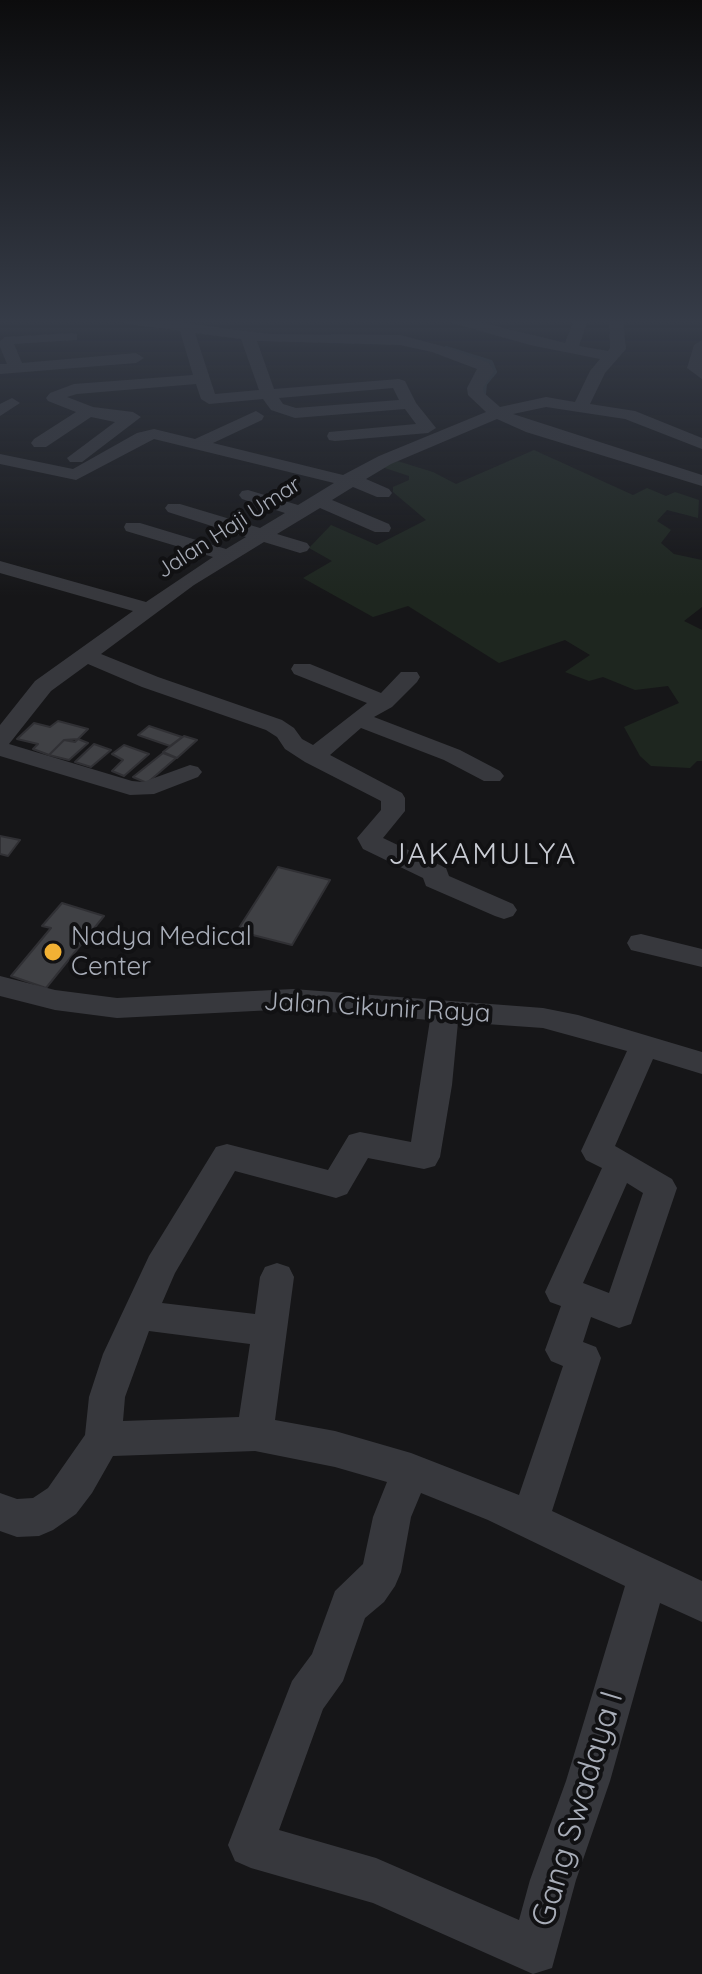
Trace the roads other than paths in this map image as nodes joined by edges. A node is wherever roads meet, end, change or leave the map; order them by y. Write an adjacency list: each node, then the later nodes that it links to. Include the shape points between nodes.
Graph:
1 (86, 412): 11 (street)
2 (93, 412): 15 (street, via 133,417)
3 (415, 412): 8 (street, via 428,428)
4 (499, 412): 10 (street, Jalan Haji Umar)
5 (503, 412): 17 (street, via 517,423)
6 (610, 412): 13 (street, Jalan Haji Umar)
7 (256, 416): 12 (street)
8 (412, 429): 9 (street); 10 (street)
9 (335, 436)
10 (430, 441): 16 (street, Jalan Haji Umar)
11 (40, 443)
12 (198, 444): 14 (street, via 148,435 76,475); 16 (street)
13 (702, 444)
14 (0, 459)
15 (63, 467)
16 (347, 480): 18 (street); 20 (street, Jalan Haji Umar)
17 (702, 481)
18 (383, 493)
19 (248, 495): 22 (street)
20 (317, 500): 22 (street, Jalan Haji Umar); 24 (street)
21 (174, 508): 25 (street)
22 (298, 511): 25 (street, Jalan Haji Umar)
23 (133, 527): 27 (street)
24 (382, 528)
25 (260, 533): 26 (street); 27 (street, Jalan Haji Umar)
26 (300, 547)
27 (227, 555): 29 (street, Jalan Haji Umar)
28 (5, 572): 29 (street)
29 (149, 609): 30 (street, Jalan Haji Umar)
30 (86, 655): 35 (street, Jalan Haji Umar, via 43,686); 37 (street, via 274,725)
31 (302, 669): 33 (street)
32 (409, 677): 33 (street)
33 (384, 702): 34 (street)
34 (358, 719): 37 (street); 39 (street)
35 (0, 740)
36 (0, 749): 38 (street, via 130,788 146,789)
37 (313, 757): 40 (street, via 393,798 393,811 370,838 372,843 437,874 435,880)
38 (190, 772)
39 (492, 776)
40 (504, 910)
41 (641, 943): 42 (street)
42 (702, 958)
43 (0, 986): 44 (street, Jalan Cikunir Raya, via 117,1008 273,999)
44 (445, 1011): 45 (street, Jalan Cikunir Raya, via 543,1018); 50 (street, via 424,1157 360,1144 336,1185 227,1156 161,1266)
45 (644, 1046): 46 (street, Jalan Cikunir Raya); 47 (street, via 597,1151)
46 (702, 1063)
47 (620, 1163): 49 (street, via 562,1292); 49 (street, via 661,1188 619,1313)
48 (277, 1277): 51 (street)
49 (581, 1297): 56 (street, via 563,1350 583,1358)
50 (139, 1315): 51 (street); 53 (street, via 107,1397)
51 (270, 1331): 52 (street)
52 (255, 1434): 53 (street); 54 (street)
53 (103, 1439): 55 (street, via 62,1501 39,1517)
54 (411, 1471): 56 (street); 57 (street, Gang Swadaya I, via 392,1517 381,1572 349,1605 328,1666 307,1696 251,1845 376,1881 535,1951)
55 (0, 1512)
56 (530, 1521): 57 (street)
57 (647, 1579): 58 (street)
58 (702, 1602)

